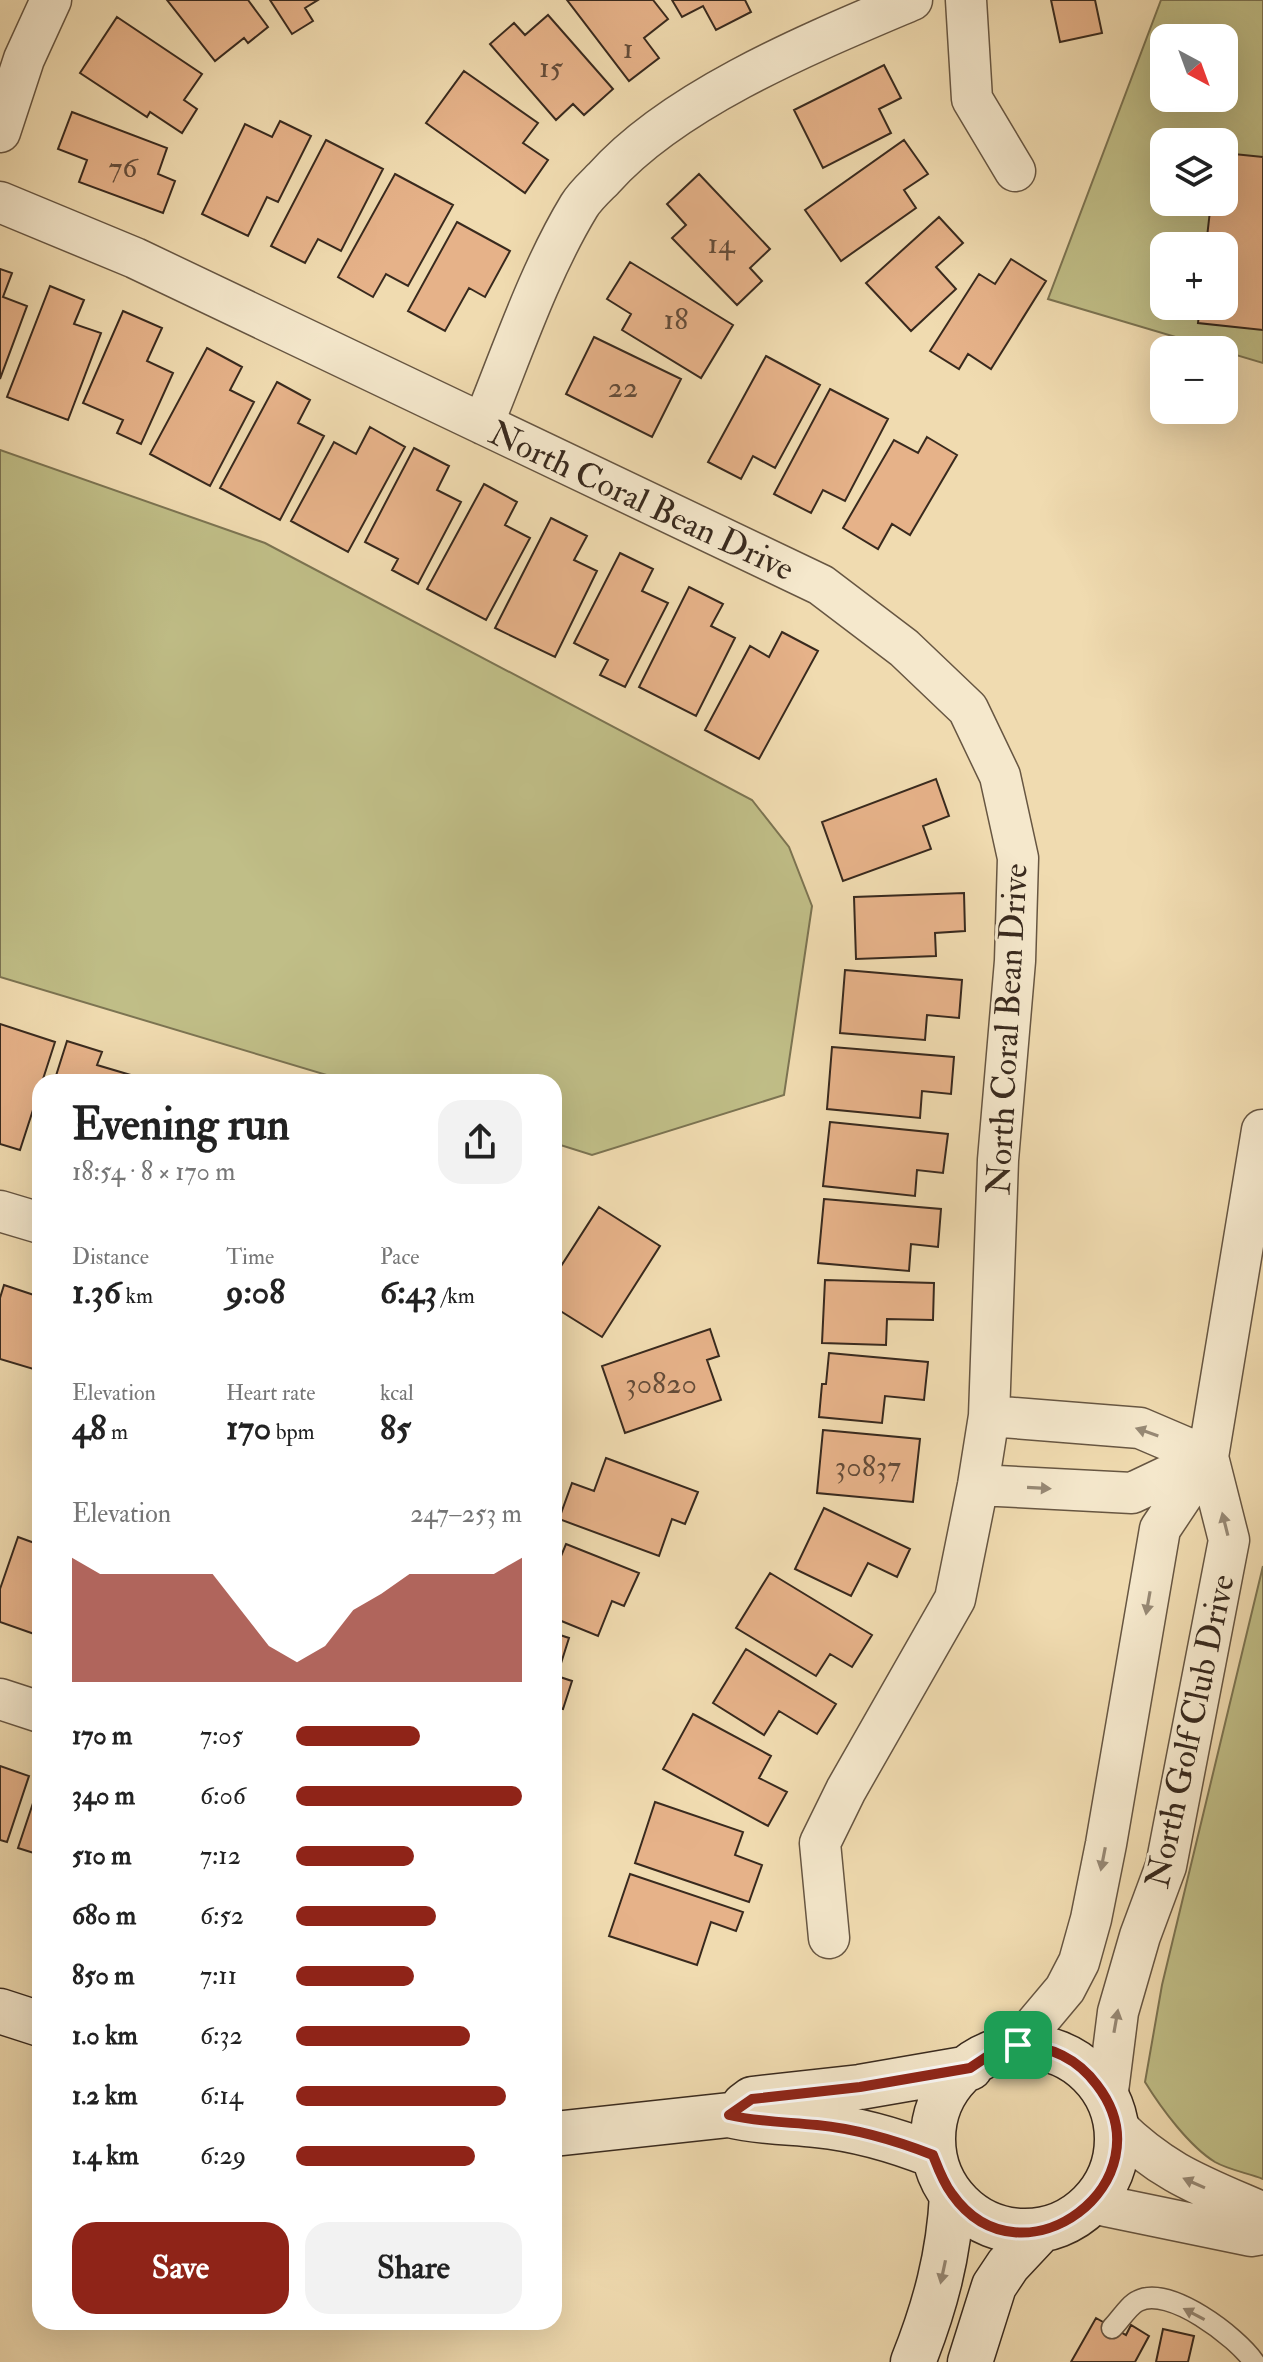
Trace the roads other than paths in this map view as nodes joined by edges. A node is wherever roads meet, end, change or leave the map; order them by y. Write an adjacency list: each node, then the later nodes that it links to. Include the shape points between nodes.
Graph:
1 (51, 0): 4 (street)
2 (912, 0): 7 (street, via 797,48 626,152 580,204)
3 (966, 0): 5 (street, via 972,99)
4 (0, 132)
5 (1015, 171)
6 (0, 202): 7 (street, North Coral Bean Drive, via 135,258)
7 (483, 424): 11 (street, North Coral Bean Drive, via 821,585 904,648 968,709 1000,776 1018,858 998,1160)
8 (1262, 1130): 12 (street, North Golf Club Drive)
9 (0, 1211): 10 (street)
10 (32, 1221)
11 (989, 1416): 12 (street, one-way to 11, via 1140,1428); 13 (street, North Coral Bean Drive)
12 (1208, 1457): 13 (street, one-way to 12, via 1132,1493); 19 (street, North Golf Club Drive, one-way to 19, via 1160,1529 1103,1859 1079,1962 1065,1989); 21 (street, North Golf Club Drive, one-way to 12, via 1118,2012 1166,1866 1229,1540)
13 (978, 1485): 16 (street, North Coral Bean Drive, via 955,1599 820,1843)
14 (0, 1699): 15 (street)
15 (32, 1709)
16 (829, 1938)
17 (0, 2011): 18 (street)
18 (32, 2021)
19 (1018, 2045): 20 (street); 21 (street, via 1040,2046 1074,2062)
20 (970, 2068): 22 (street, via 752,2099); 24 (street, via 939,2106 932,2130)
21 (1111, 2112): 26 (street, via 1116,2152 1109,2179); 27 (street, one-way to 21, via 1173,2174 1142,2152)
22 (729, 2115): 23 (street); 24 (street, via 852,2130)
23 (562, 2133)
24 (933, 2155): 25 (street)
25 (952, 2195): 28 (street, via 985,2223); 31 (street, one-way to 31, via 939,2288)
26 (1091, 2203): 28 (street, via 1068,2222); 29 (street, via 1251,2236)
27 (1263, 2217)
28 (1038, 2233): 32 (street, via 994,2286)
29 (1263, 2234)
30 (1112, 2328): 33 (lane, one-way to 30, via 1243,2346 1200,2316 1159,2296 1137,2301)
31 (913, 2362)
32 (970, 2362)
33 (1254, 2362)

